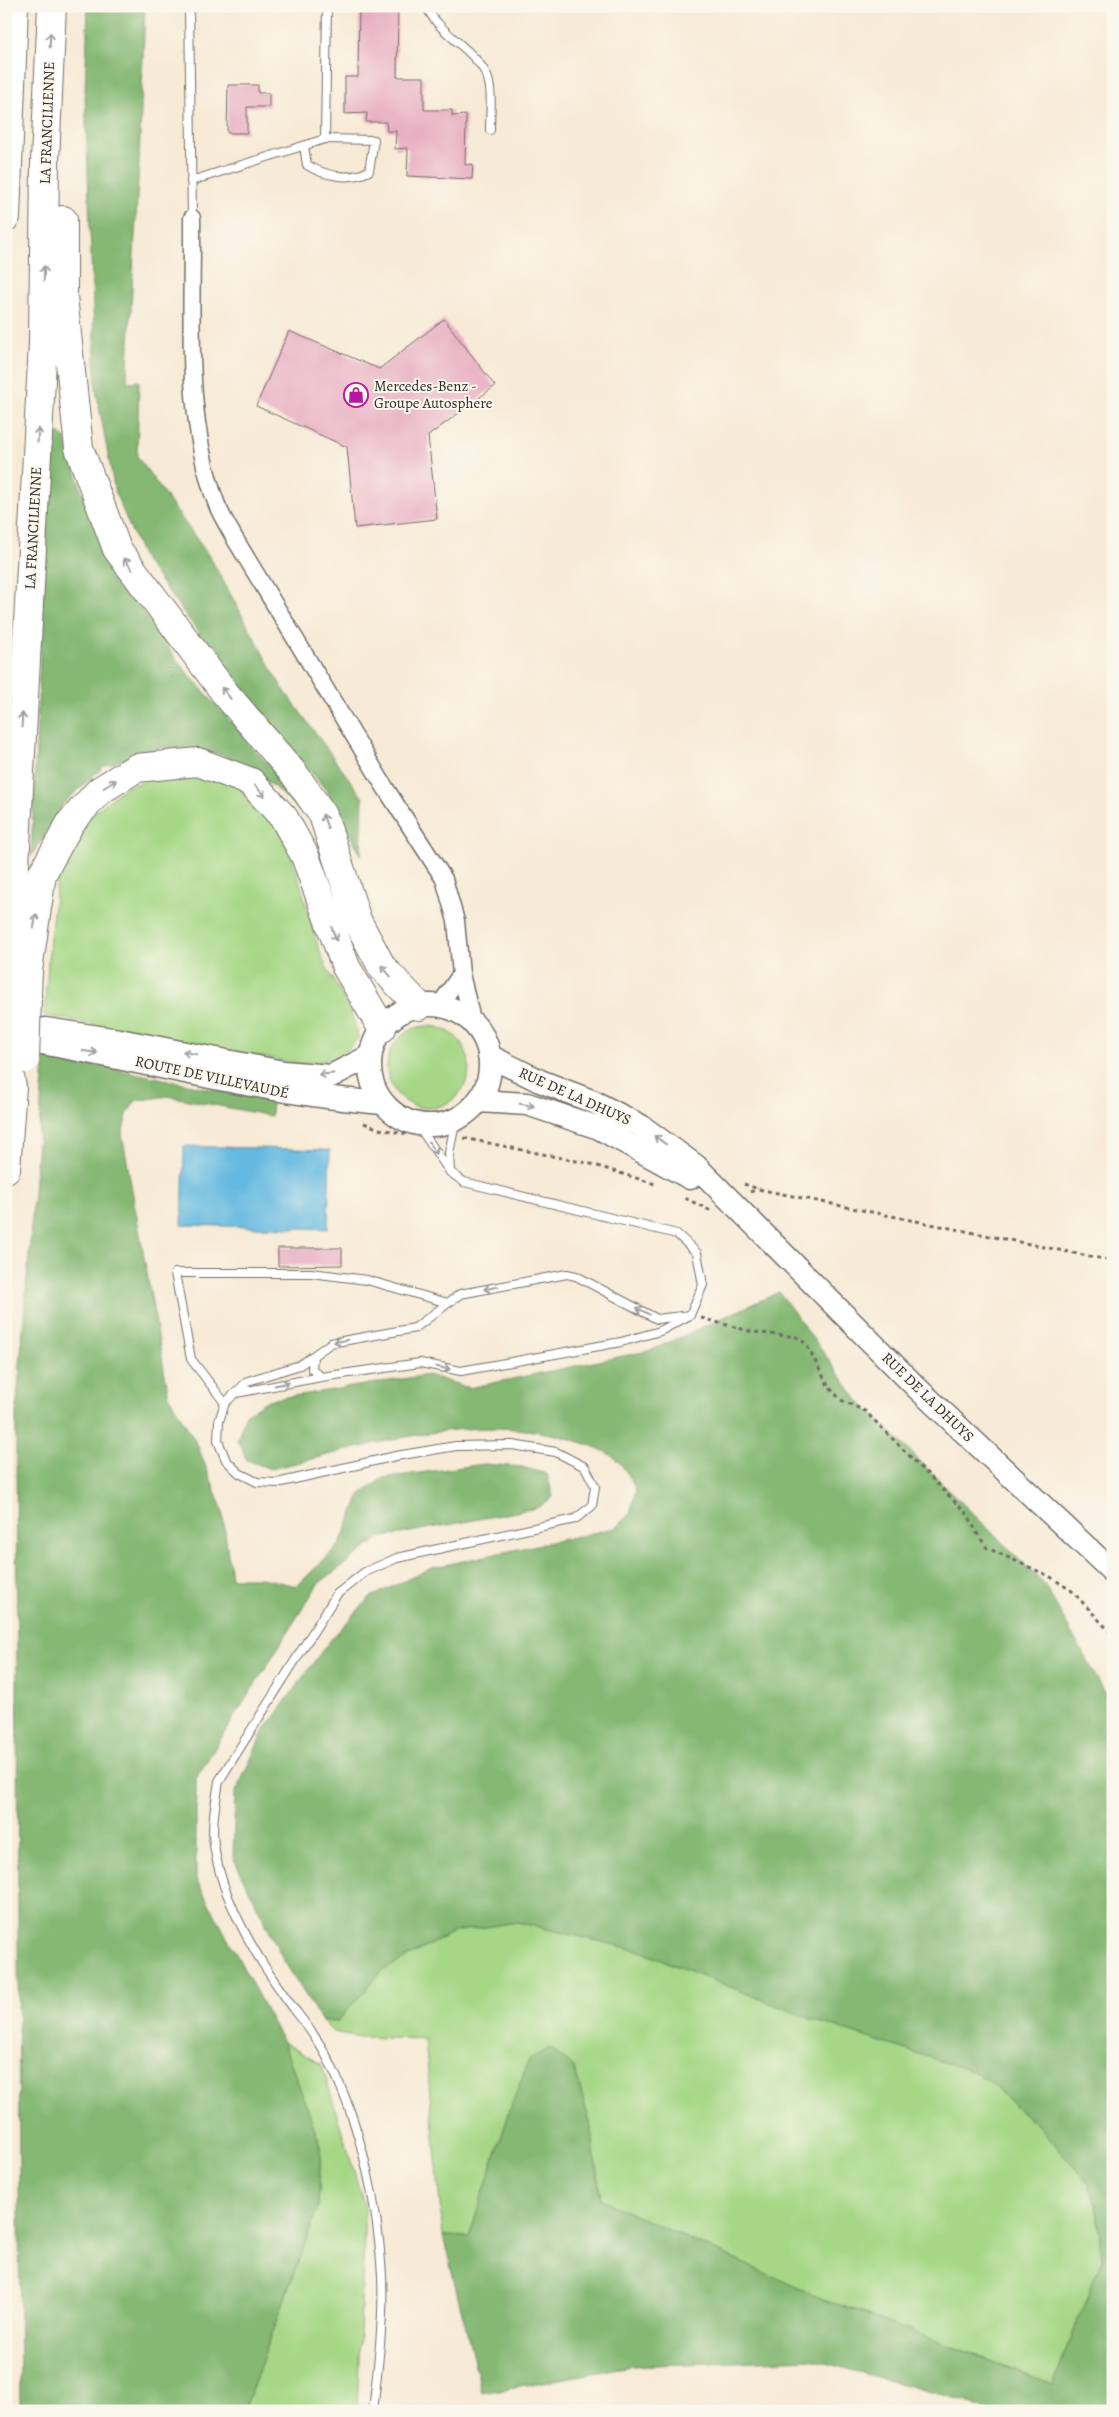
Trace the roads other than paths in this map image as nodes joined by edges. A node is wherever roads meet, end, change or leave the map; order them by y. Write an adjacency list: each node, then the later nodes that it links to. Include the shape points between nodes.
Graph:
1 (14, 6): 11 (highway)
2 (52, 6): 9 (highway, LA FRANCILIENNE, one-way to 2)
3 (189, 6): 10 (lane)
4 (327, 6): 7 (lane)
5 (427, 6): 6 (lane, via 437,22 473,56 487,76)
6 (490, 130)
7 (326, 139): 8 (lane); 8 (lane, via 374,140 369,171 359,176 323,174 307,165)
8 (304, 146): 10 (lane)
9 (45, 161): 14 (highway, LA FRANCILIENNE, one-way to 9, via 43,343); 15 (highway, one-way to 9, via 382,966 357,920 324,815 295,775 225,693 117,549 79,448 63,296 63,212)
10 (191, 181): 12 (lane)
11 (6, 217)
12 (192, 218): 13 (street, via 193,366 197,419 218,506 381,781 444,879 456,921)
13 (461, 974): 15 (street); 16 (street)
14 (18, 997): 17 (highway, one-way to 17, via 28,970 42,874 71,822 99,791 136,768 198,762 251,782 284,818 305,856 346,967); 18 (highway, bridge)
15 (429, 1006): 16 (street, via 458,1012); 17 (street, via 399,1014)
16 (473, 1024): 20 (street, via 484,1039)
17 (382, 1028): 19 (street)
18 (25, 1047): 19 (street, ROUTE DE VILLEVAUDÉ, one-way to 18, via 331,1076 284,1072 128,1042); 22 (street, ROUTE DE VILLEVAUDÉ, one-way to 22, via 133,1060 272,1091); 25 (highway, via 12,1087)
19 (370, 1056): 22 (street, via 370,1073)
20 (489, 1056): 21 (street, via 488,1080); 27 (street, RUE DE LA DHUYS, one-way to 20, via 641,1126)
21 (478, 1101): 23 (street); 27 (street, RUE DE LA DHUYS, one-way to 27, via 527,1104 599,1128)
22 (383, 1103): 24 (street)
23 (454, 1127): 24 (street, via 437,1125); 26 (lane, via 449,1154)
24 (421, 1129): 26 (lane, one-way to 26)
25 (6, 1169)
26 (450, 1172): 29 (lane, via 464,1182 677,1234 697,1253 703,1285)
27 (732, 1195): 34 (street, RUE DE LA DHUYS, via 747,1219 918,1388)
28 (448, 1303): 29 (lane, one-way to 28, via 657,1318 576,1276 566,1274 460,1294); 30 (lane, one-way to 30, via 414,1328 331,1343); 33 (lane, via 367,1280 311,1273 175,1273 191,1359)
29 (690, 1314): 31 (lane, one-way to 29, via 420,1363 461,1372 621,1342 660,1331)
30 (313, 1357): 31 (lane, via 312,1369); 32 (lane, via 300,1365 248,1381)
31 (321, 1377): 32 (lane, one-way to 31)
32 (234, 1393): 33 (lane)
33 (226, 1403): 35 (lane, via 219,1421 218,1441 226,1460 239,1473 257,1482 277,1483 456,1446 512,1445 556,1452 585,1467 595,1486 592,1506 575,1519 397,1558 365,1572 337,1594 219,1781 214,1844 221,1879 252,1946 330,2063 361,2143 372,2195 382,2275 379,2364)
34 (1113, 1572)
35 (373, 2411)

